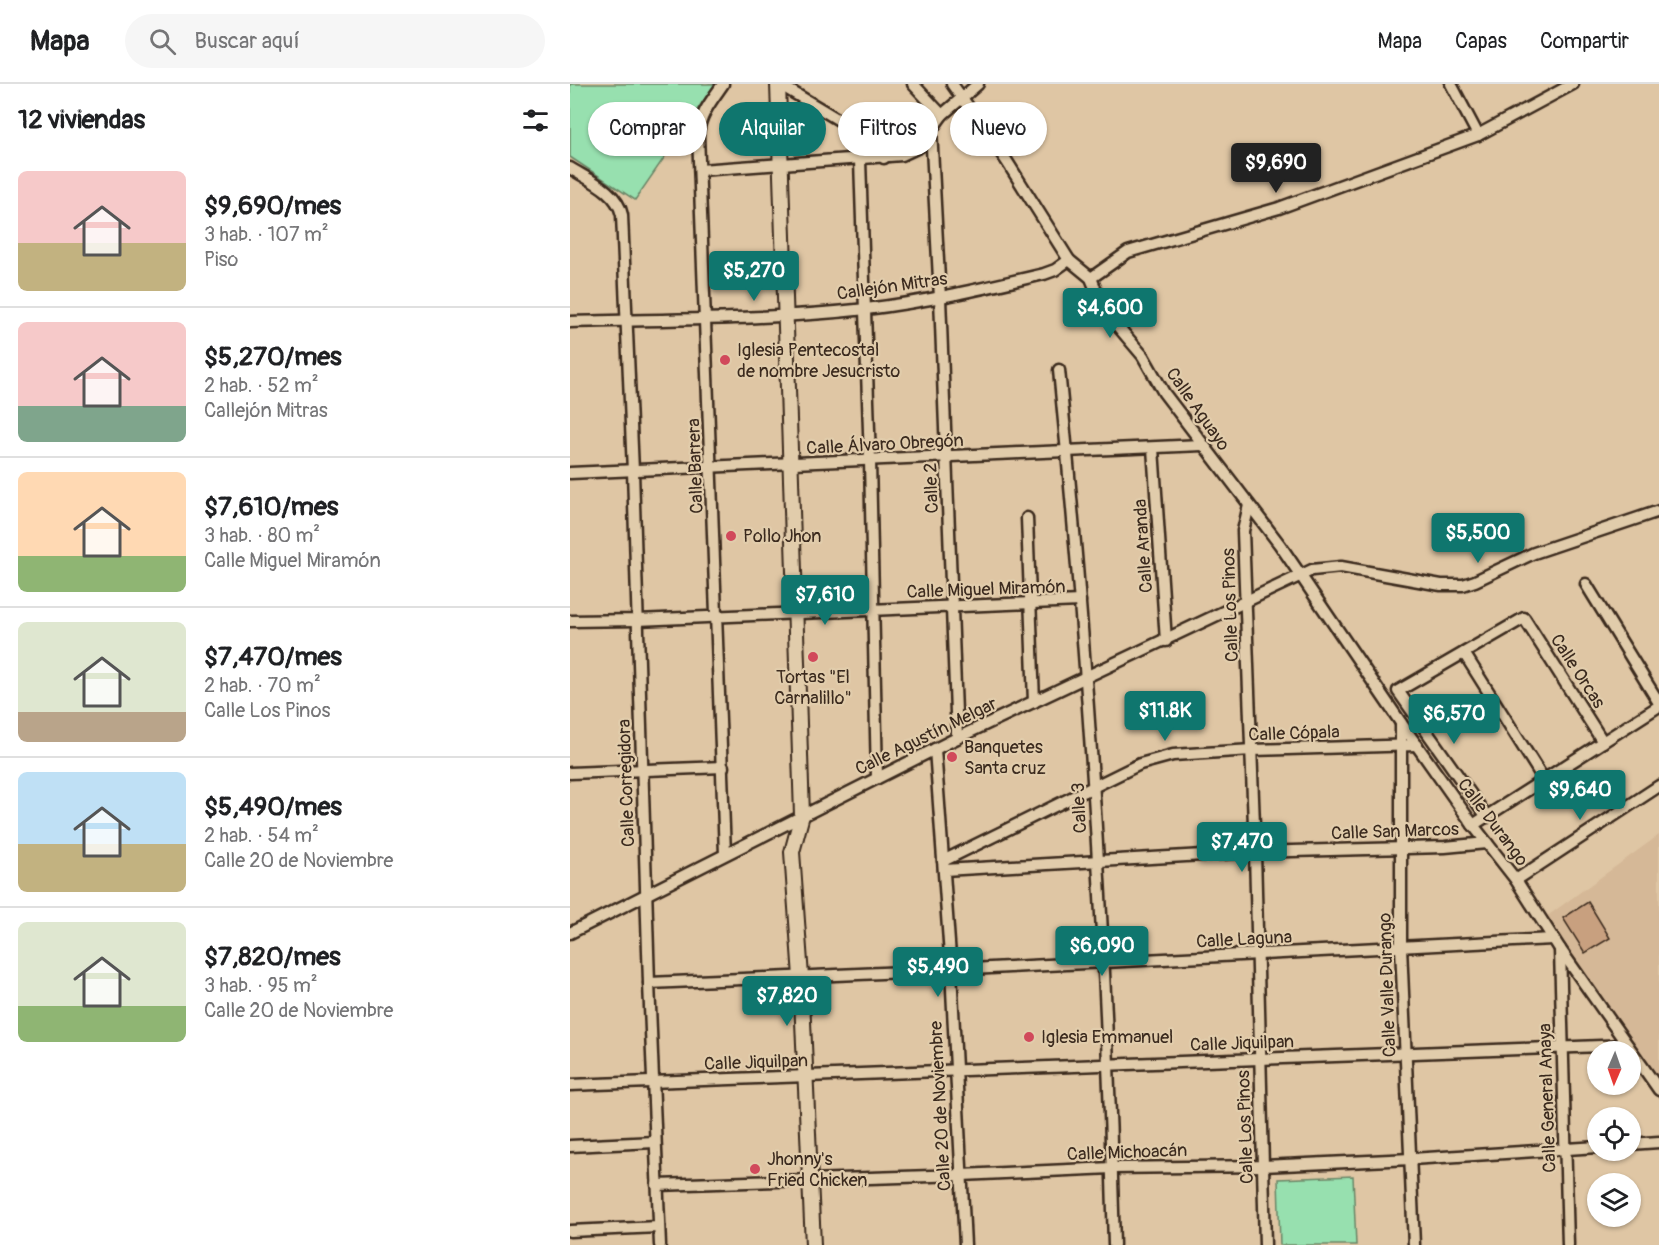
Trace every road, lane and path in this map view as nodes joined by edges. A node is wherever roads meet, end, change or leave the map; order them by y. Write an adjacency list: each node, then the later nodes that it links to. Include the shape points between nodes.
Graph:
1 (723, 84): 18 (street, Calle Barrera, via 700,119)
2 (779, 84): 14 (street, via 862,135); 16 (street)
3 (913, 84): 9 (street)
4 (952, 84): 8 (street, Calle Aguayo)
5 (978, 84): 8 (street)
6 (1452, 84): 11 (street)
7 (1573, 84): 11 (street)
8 (961, 97): 9 (street); 19 (street, Calle Aguayo)
9 (942, 115): 10 (street)
10 (938, 120)
11 (1478, 135): 20 (street, via 1301,201 1128,252)
12 (893, 156): 14 (street)
13 (932, 156): 21 (street, Calle 2)
14 (884, 158): 15 (street)
15 (860, 160): 16 (street); 22 (street)
16 (781, 165): 18 (street); 23 (street)
17 (570, 168): 25 (street, Calle Corregidora, via 620,204)
18 (700, 170): 24 (street, Calle Barrera)
19 (1069, 260): 20 (street, Calle Aguayo); 21 (street, Callejón Mitras, via 1050,273)
20 (1091, 278): 28 (street, Calle Aguayo, via 1104,310 1146,359 1160,388)
21 (940, 298): 22 (street, Callejón Mitras); 31 (street, Calle 2)
22 (865, 309): 23 (street, Callejón Mitras); 32 (street)
23 (786, 315): 24 (street, Callejón Mitras); 33 (street)
24 (706, 318): 25 (street, Callejón Mitras); 34 (street, Calle Barrera)
25 (627, 320): 26 (street, Callejón Mitras); 35 (street, Calle Corregidora)
26 (570, 322)
27 (1059, 370): 30 (street, Calle 3)
28 (1202, 445): 29 (street, Calle Álvaro Obregón); 37 (street, Calle Aguayo)
29 (1153, 448): 30 (street, Calle Álvaro Obregón); 51 (street, Calle Aranda)
30 (1068, 452): 31 (street, Calle Álvaro Obregón); 43 (street, Calle 3)
31 (946, 457): 32 (street, Calle Álvaro Obregón); 45 (street, Calle 2)
32 (870, 461): 33 (street, Calle Álvaro Obregón); 46 (street)
33 (790, 464): 34 (street, Calle Álvaro Obregón); 47 (street)
34 (712, 468): 35 (street, Calle Álvaro Obregón); 48 (street, Calle Barrera)
35 (633, 471): 36 (street, Calle Álvaro Obregón); 49 (street, Calle Corregidora)
36 (570, 473)
37 (1249, 505): 40 (street, Calle Aguayo); 42 (street, Calle Los Pinos, via 1244,527)
38 (1659, 512): 40 (street, Calle Agustín Melgar, via 1540,551 1463,585 1441,585 1341,567)
39 (1027, 518): 44 (street)
40 (1299, 575): 42 (street, Calle Agustín Melgar); 56 (street, Calle Durango)
41 (1586, 584): 55 (street)
42 (1245, 601): 51 (street, Calle Agustín Melgar); 62 (street, Calle Los Pinos)
43 (1080, 602): 44 (street, Calle Miguel Miramón); 53 (street, Calle 3)
44 (1029, 604): 45 (street, Calle Miguel Miramón); 54 (street)
45 (951, 607): 46 (street, Calle Miguel Miramón); 57 (street, Calle 2)
46 (873, 610): 47 (street, Calle Miguel Miramón); 66 (street)
47 (794, 613): 48 (street, Calle Miguel Miramón); 70 (street)
48 (717, 617): 49 (street, Calle Miguel Miramón); 63 (street, Calle Barrera)
49 (637, 620): 50 (street, Calle Miguel Miramón); 64 (street, Calle Corregidora)
50 (570, 621)
51 (1166, 641): 53 (street, Calle Agustín Melgar)
52 (1464, 654): 58 (street, Calle Orcas, via 1524,618); 67 (street); 71 (street, via 1398,691)
53 (1086, 679): 54 (street, Calle Agustín Melgar); 69 (street, Calle 3)
54 (1034, 702): 57 (street, Calle Agustín Melgar)
55 (1659, 704): 58 (street)
56 (1401, 723): 59 (street, Calle Durango); 60 (street, Calle Valle Durango)
57 (957, 738): 61 (street, Calle Agustín Melgar)
58 (1603, 742): 67 (street)
59 (1417, 745): 60 (street, Calle Cópala); 72 (street, Calle Durango)
60 (1400, 746): 62 (street, Calle Cópala); 74 (street, Calle Valle Durango)
61 (935, 749): 66 (street, Calle Agustín Melgar); 78 (street, Calle 20 de Noviembre)
62 (1252, 750): 69 (street, Calle Cópala, via 1160,757); 75 (street, Calle Los Pinos)
63 (723, 767): 64 (street); 76 (street, Calle Barrera)
64 (642, 770): 65 (street); 80 (street, Calle Corregidora)
65 (570, 773)
66 (877, 778): 70 (street, Calle Agustín Melgar)
67 (1544, 780): 71 (street)
68 (1659, 786): 79 (street)
69 (1095, 787): 77 (street, Calle 3); 78 (street, Calle Cópala)
70 (802, 815): 76 (street, Calle Agustín Melgar); 88 (street, via 792,852)
71 (1487, 817): 72 (street)
72 (1473, 825): 73 (street, Calle Durango)
73 (1487, 843): 74 (street, Calle San Marcos); 79 (street, Calle Durango)
74 (1401, 848): 75 (street, Calle San Marcos); 83 (street, Calle Valle Durango)
75 (1255, 852): 77 (street, Calle San Marcos); 85 (street, Calle Los Pinos)
76 (725, 854): 80 (street, Calle Agustín Melgar)
77 (1098, 861): 78 (street, Calle San Marcos); 86 (street, Calle 3)
78 (944, 866): 87 (street, Calle 20 de Noviembre)
79 (1516, 880): 82 (street, Calle Durango)
80 (645, 895): 81 (street, Calle Agustín Melgar); 89 (street, Calle Corregidora)
81 (570, 933)
82 (1553, 939): 83 (street, Calle Laguna); 84 (street, Calle Durango)
83 (1401, 947): 85 (street, Calle Laguna); 93 (street, Calle Valle Durango)
84 (1560, 949): 90 (street, Calle Durango); 92 (street, Calle General Anaya)
85 (1258, 955): 86 (street, Calle Laguna); 94 (street, Calle Los Pinos)
86 (1103, 963): 87 (street, Calle Laguna); 95 (street, Calle 3)
87 (951, 970): 88 (street, Calle Laguna); 97 (street, Calle 20 de Noviembre)
88 (801, 977): 89 (street, Calle Laguna); 98 (street)
89 (649, 983): 99 (street, Calle Corregidora)
90 (1624, 1041)
91 (1587, 1046): 92 (street, Calle Jiquilpan)
92 (1562, 1047): 93 (street, Calle Jiquilpan); 107 (street, Calle General Anaya)
93 (1406, 1054): 94 (street, Calle Jiquilpan); 108 (street, Calle Valle Durango)
94 (1259, 1059): 95 (street, Calle Jiquilpan); 109 (street, Calle Los Pinos)
95 (1108, 1065): 97 (street, Calle Jiquilpan); 110 (street, Calle 3)
96 (1641, 1065): 101 (street, Calle Durango)
97 (955, 1070): 98 (street, Calle Jiquilpan); 111 (street, Calle 20 de Noviembre)
98 (805, 1077): 99 (street, Calle Jiquilpan); 112 (street)
99 (653, 1082): 100 (street, Calle Jiquilpan); 102 (street, Calle Corregidora)
100 (570, 1085)
101 (1659, 1090)
102 (655, 1142): 105 (street); 113 (street, Calle Corregidora)
103 (1659, 1142): 104 (street)
104 (1641, 1143)
105 (570, 1146)
106 (1587, 1148): 107 (street, Calle Michoacán)
107 (1566, 1149): 108 (street, Calle Michoacán); 122 (street, Calle General Anaya)
108 (1411, 1159): 109 (street, Calle Michoacán); 121 (street, Calle Valle Durango)
109 (1263, 1166): 110 (street, Calle Michoacán); 120 (street, Calle Los Pinos)
110 (1112, 1168): 111 (street, Calle Michoacán); 119 (street, Calle 3)
111 (962, 1175): 112 (street, Calle Michoacán); 118 (street, Calle 20 de Noviembre)
112 (810, 1181): 113 (street, Calle Michoacán); 117 (street)
113 (657, 1185): 114 (street, Calle Corregidora)
114 (659, 1227): 115 (street); 116 (street, Calle Corregidora)
115 (570, 1231)
116 (660, 1245)
117 (813, 1245)
118 (965, 1245)
119 (1114, 1245)
120 (1265, 1245)
121 (1414, 1245)
122 (1568, 1245)

